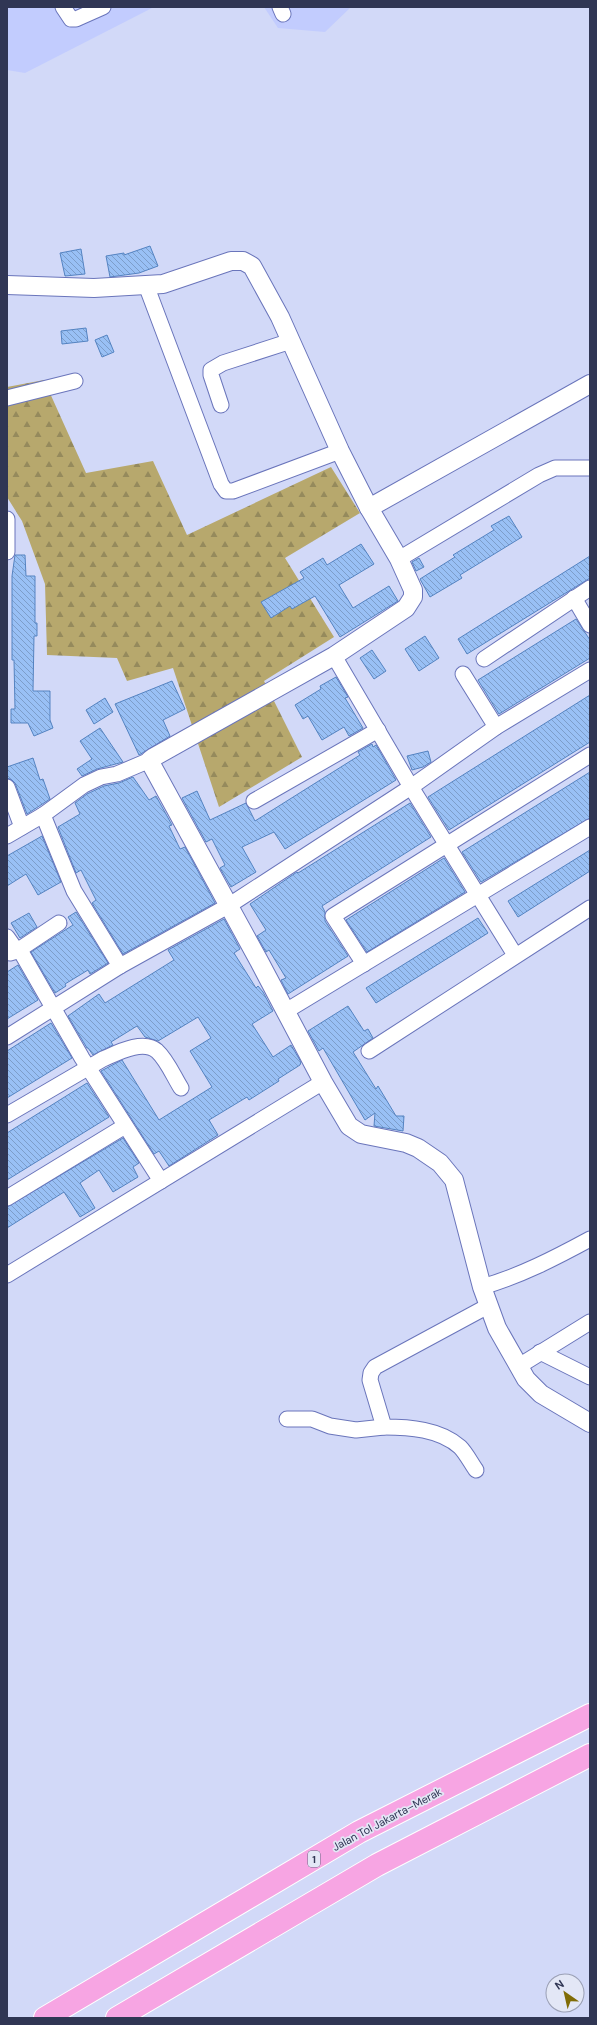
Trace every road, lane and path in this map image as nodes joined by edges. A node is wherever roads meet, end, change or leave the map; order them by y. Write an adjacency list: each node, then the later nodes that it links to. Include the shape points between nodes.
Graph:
1 (63, 7): 2 (street, via 71,19 76,19)
2 (103, 7)
3 (7, 285): 4 (street, via 94,288)
4 (146, 285): 5 (street, via 163,284 231,261 243,261 252,266 260,278); 10 (street, via 221,484 226,491 233,491)
5 (291, 341): 9 (street, via 223,363 211,370 210,375); 10 (street)
6 (75, 381): 8 (street)
7 (590, 384): 12 (street)
8 (7, 398)
9 (221, 405)
10 (340, 451): 12 (street)
11 (590, 468): 15 (street, via 555,468 539,475)
12 (369, 508): 15 (street)
13 (7, 519): 14 (street)
14 (7, 552)
15 (399, 559): 19 (street, via 413,590 413,597 406,608)
16 (590, 588): 17 (street)
17 (574, 598): 18 (street); 20 (street)
18 (590, 625)
19 (334, 656): 24 (street); 26 (street)
20 (484, 659)
21 (590, 670): 23 (street)
22 (463, 674): 23 (street)
23 (496, 727): 28 (street)
24 (378, 730): 28 (street); 29 (street)
25 (590, 755): 34 (street)
26 (150, 760): 30 (street, via 84,785); 36 (street)
27 (7, 787): 31 (street)
28 (411, 787): 34 (street); 36 (street)
29 (254, 801)
30 (43, 815): 31 (street); 43 (street, via 74,891)
31 (22, 827): 33 (street)
32 (590, 827): 35 (street)
33 (7, 836)
34 (448, 844): 35 (street); 42 (street, via 333,916)
35 (478, 896): 41 (street); 42 (street)
36 (228, 906): 43 (street); 45 (street)
37 (590, 908): 41 (street)
38 (59, 923): 40 (street)
39 (7, 938): 40 (street)
40 (12, 953): 44 (street, via 21,952)
41 (515, 955): 47 (street)
42 (364, 964): 45 (street)
43 (120, 966): 44 (street)
44 (54, 1007): 46 (street); 48 (street)
45 (286, 1011): 49 (street)
46 (7, 1037)
47 (369, 1051)
48 (88, 1067): 50 (street, via 119,1052 147,1047 156,1051); 51 (street); 52 (street)
49 (323, 1082): 53 (street); 57 (street, via 352,1129 370,1137 406,1143 418,1148 450,1172)
50 (181, 1088)
51 (7, 1115)
52 (125, 1126): 53 (street); 54 (street)
53 (161, 1181): 56 (street)
54 (7, 1198)
55 (590, 1239): 57 (street, via 512,1278)
56 (7, 1275)
57 (482, 1287): 58 (street)
58 (488, 1306): 61 (street); 65 (street, via 375,1367 370,1380)
59 (590, 1322): 60 (street)
60 (540, 1352): 61 (street); 62 (street)
61 (518, 1366): 64 (street, via 526,1379 541,1394)
62 (590, 1377)
63 (287, 1419): 65 (street, via 312,1419 330,1426 356,1430)
64 (590, 1423)
65 (384, 1427): 66 (street, via 404,1427 444,1436 460,1447)
66 (476, 1470)
67 (590, 1715): 69 (highway, Jalan Tol Jakarta–Merak / 1, via 359,1832)
68 (590, 1755): 70 (highway, via 377,1865)
69 (45, 2018)
70 (117, 2018)

